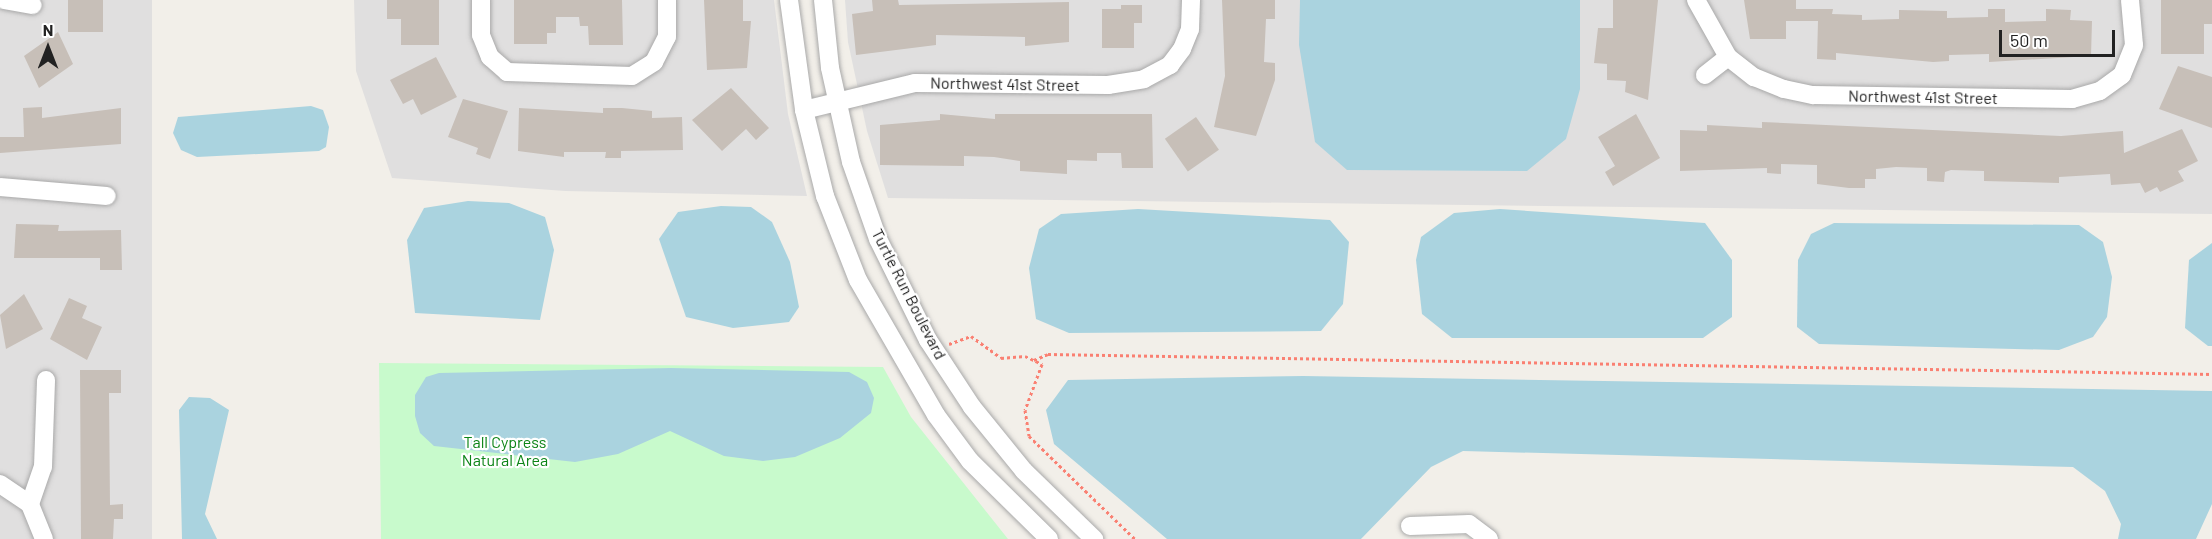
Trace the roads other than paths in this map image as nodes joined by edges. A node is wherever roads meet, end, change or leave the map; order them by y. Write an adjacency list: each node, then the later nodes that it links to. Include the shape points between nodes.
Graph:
1 (4, 0): 9 (street)
2 (481, 0): 3 (street, via 481,35 490,57 507,72 632,76 654,62 667,37)
3 (667, 0)
4 (789, 0): 13 (street)
5 (823, 0): 12 (street, Turtle Run Boulevard)
6 (1191, 0): 12 (street, Northwest 41st Street, via 1190,29 1170,65 1144,79 1108,85 915,83)
7 (1696, 0): 10 (street)
8 (2130, 0): 10 (street, Northwest 41st Street, via 2134,45 2122,75 2100,91 2072,99 1813,95 1754,77)
9 (33, 5)
10 (1728, 57): 11 (street)
11 (1705, 75)
12 (838, 101): 13 (street, Northwest 41st Street); 22 (street, Turtle Run Boulevard, via 866,207 928,340 972,407 1024,471)
13 (804, 110): 21 (street, via 825,196 858,280 898,356 970,461)
14 (0, 187): 15 (street)
15 (107, 196)
16 (46, 380): 18 (street, via 43,466)
17 (0, 484): 18 (street)
18 (30, 504): 20 (street)
19 (1410, 526): 23 (street, via 1469,524)
20 (44, 539)
21 (1049, 539)
22 (1094, 539)
23 (1489, 539)

